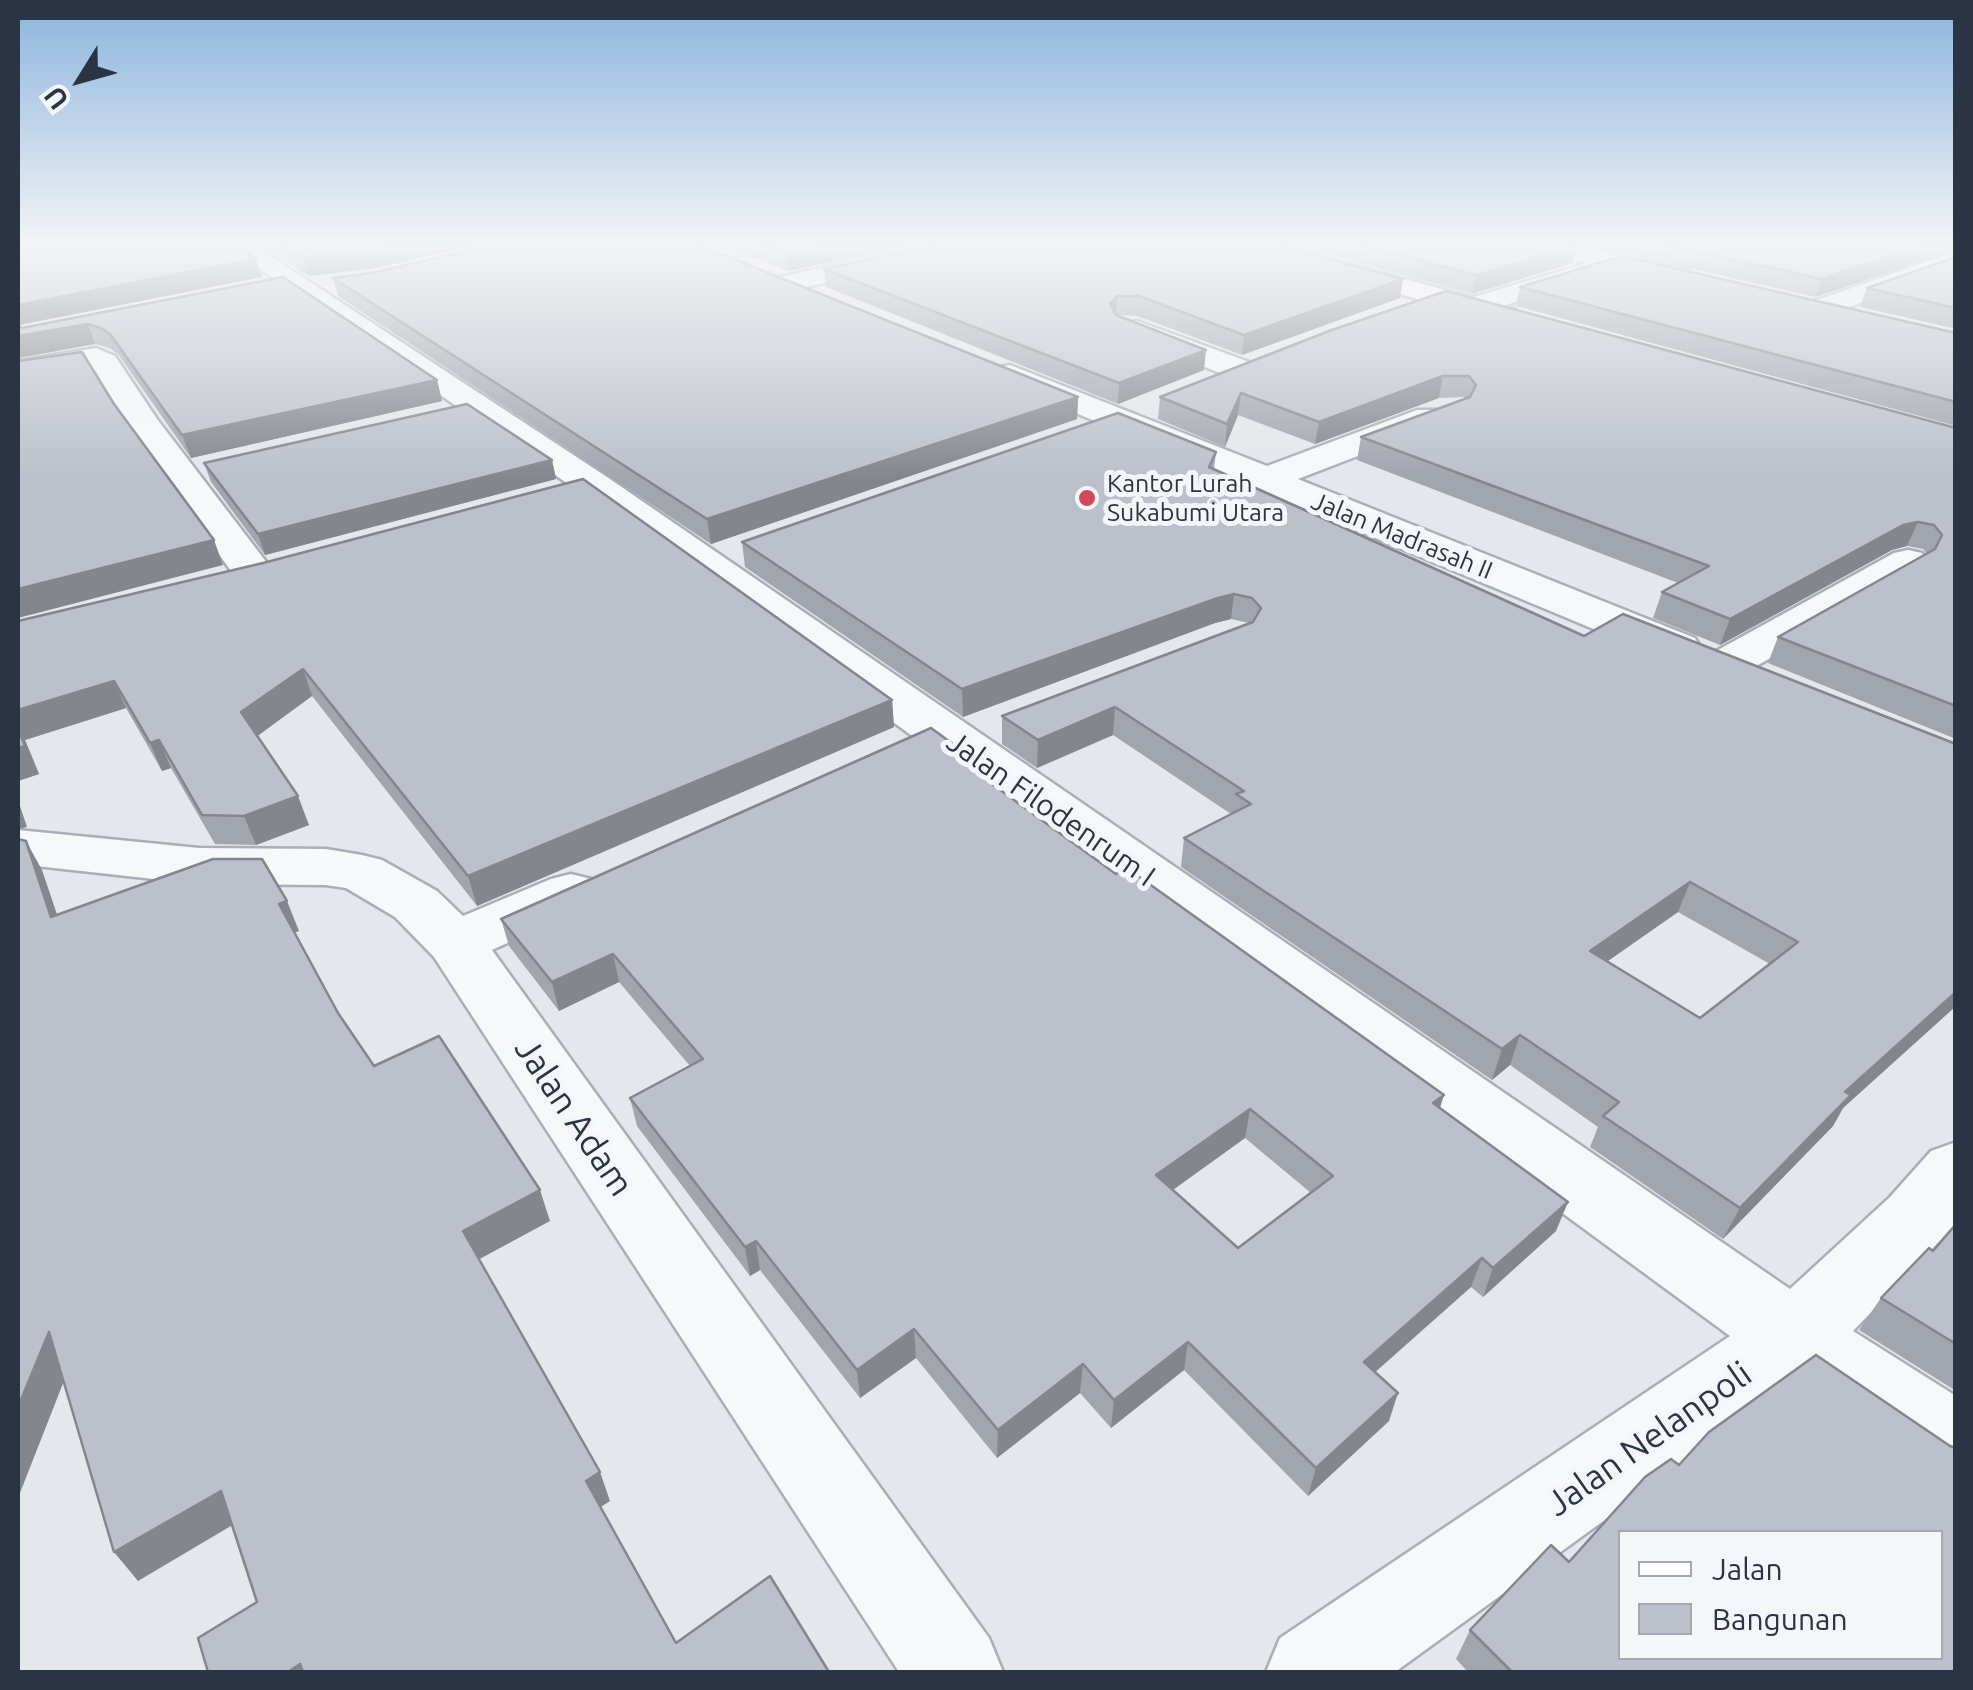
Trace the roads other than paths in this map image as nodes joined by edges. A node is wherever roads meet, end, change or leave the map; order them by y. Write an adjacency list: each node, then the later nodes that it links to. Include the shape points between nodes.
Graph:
1 (341, 321): 15 (street, Jalan Filodenrum I, via 451,413)
2 (1525, 321): 3 (street)
3 (1529, 322)
4 (1126, 326): 7 (street, via 1250,366)
5 (984, 363): 10 (street, Jalan Madrasah II)
6 (18, 370): 13 (street, via 99,358)
7 (1206, 384)
8 (1154, 404): 10 (street)
9 (1452, 408): 14 (street)
10 (1117, 420): 11 (street); 14 (street, Jalan Madrasah II)
11 (1065, 438)
12 (219, 466): 13 (street)
13 (183, 474): 18 (street)
14 (1263, 480): 17 (street, Jalan Madrasah II, via 1740,673)
15 (594, 486): 16 (street); 20 (street, Jalan Filodenrum I, via 722,558)
16 (538, 500)
17 (1908, 562)
18 (256, 576)
19 (1008, 721): 20 (street)
20 (946, 735): 21 (street); 26 (street, Jalan Filodenrum I)
21 (885, 753)
22 (18, 847): 24 (street, Jalan Adam, via 199,866 362,873 416,904)
23 (616, 872): 24 (street)
24 (455, 944): 28 (street, Jalan Adam)
25 (1956, 1171): 26 (street, Jalan Nelanpoli, via 1916,1220)
26 (1794, 1338): 27 (street, Jalan Filodenrum I); 29 (street, Jalan Nelanpoli)
27 (1956, 1445)
28 (955, 1672)
29 (1314, 1672)

